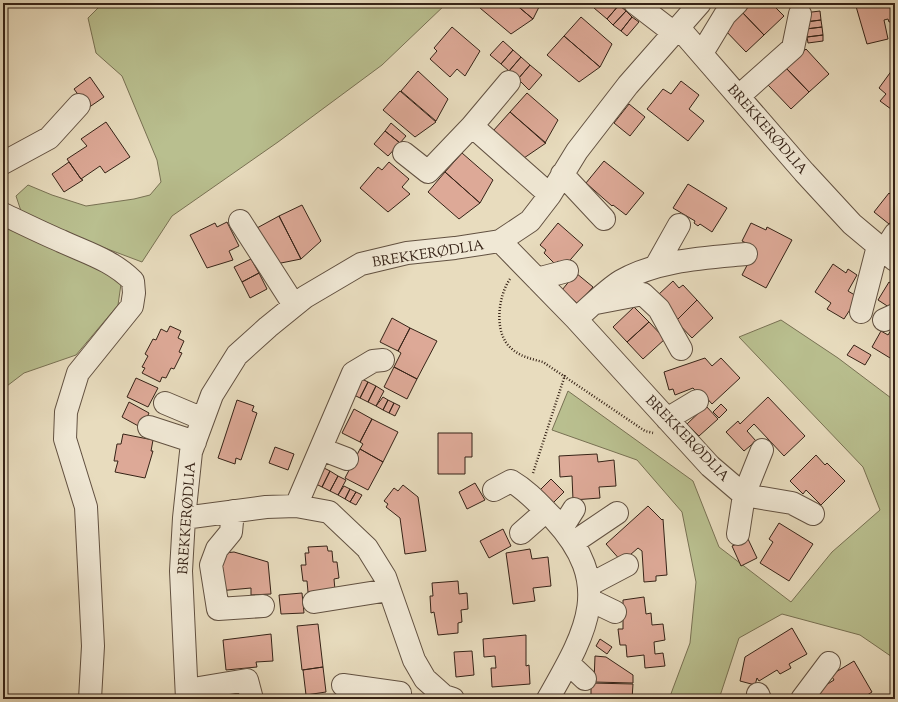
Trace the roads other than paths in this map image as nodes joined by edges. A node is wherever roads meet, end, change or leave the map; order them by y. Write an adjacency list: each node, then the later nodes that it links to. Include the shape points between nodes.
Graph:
1 (635, 3): 5 (street)
2 (700, 3): 5 (street, BREKKERØDLIA)
3 (737, 3): 6 (street, via 725,15)
4 (800, 14): 8 (street, via 793,48)
5 (677, 31): 6 (street, BREKKERØDLIA); 13 (street, BREKKERØDLIA, via 628,85)
6 (702, 53): 8 (street, BREKKERØDLIA)
7 (508, 82): 10 (street)
8 (739, 96): 20 (street, BREKKERØDLIA, via 852,224)
9 (79, 105): 12 (street, via 49,138)
10 (472, 126): 11 (street, via 428,172); 14 (street)
11 (404, 153)
12 (3, 163)
13 (562, 174): 14 (street, BREKKERØDLIA); 16 (street)
14 (550, 194): 19 (street, BREKKERØDLIA, via 530,221)
15 (3, 214): 65 (street, via 108,260 133,281 132,306 78,373 66,412 65,439 86,507 93,646)
16 (604, 219)
17 (240, 221): 26 (street)
18 (679, 225): 22 (street)
19 (500, 241): 24 (street, BREKKERØDLIA); 26 (street, BREKKERØDLIA, via 407,253 361,264)
20 (888, 247): 27 (street)
21 (746, 254): 22 (street)
22 (656, 266): 25 (street, via 620,282)
23 (567, 272): 24 (street)
24 (537, 279): 28 (street, BREKKERØDLIA)
25 (595, 303): 28 (street); 29 (street, via 643,294 658,310)
26 (294, 306): 33 (street, BREKKERØDLIA, via 237,355 212,395)
27 (861, 312)
28 (576, 319): 34 (street, BREKKERØDLIA)
29 (682, 349)
30 (384, 360): 37 (street, via 374,361 353,373)
31 (697, 401): 34 (street)
32 (165, 403): 33 (street)
33 (203, 419): 36 (street, BREKKERØDLIA)
34 (674, 426): 41 (street, BREKKERØDLIA, via 710,466)
35 (149, 427): 36 (street)
36 (195, 442): 48 (street, BREKKERØDLIA, via 191,452)
37 (321, 449): 39 (street); 42 (street)
38 (762, 450): 41 (street)
39 (347, 459)
40 (494, 490): 45 (street, via 511,481)
41 (744, 496): 47 (street, via 792,503); 50 (street)
42 (296, 506): 44 (street); 53 (street, via 328,512 367,548 385,577)
43 (574, 510): 51 (street)
44 (233, 511): 48 (street); 56 (street, via 231,532 217,549 211,565 218,609)
45 (546, 511): 49 (street); 51 (street)
46 (617, 513): 51 (street)
47 (813, 514)
48 (184, 518): 63 (street, BREKKERØDLIA, via 181,571)
49 (521, 533)
50 (738, 534)
51 (568, 535): 54 (street, via 583,561)
52 (627, 565): 54 (street)
53 (389, 590): 55 (street); 60 (street, via 414,660)
54 (589, 592): 57 (street); 58 (street, via 588,615)
55 (314, 602)
56 (263, 606)
57 (615, 612)
58 (568, 663): 61 (street); 68 (street)
59 (829, 663): 69 (street)
60 (425, 679): 64 (street); 67 (street, via 444,696)
61 (586, 679)
62 (343, 685): 64 (street)
63 (187, 695): 66 (street, via 247,680)
64 (394, 696)
65 (90, 699)
66 (252, 699)
67 (453, 699)
68 (548, 699)
69 (802, 699)

